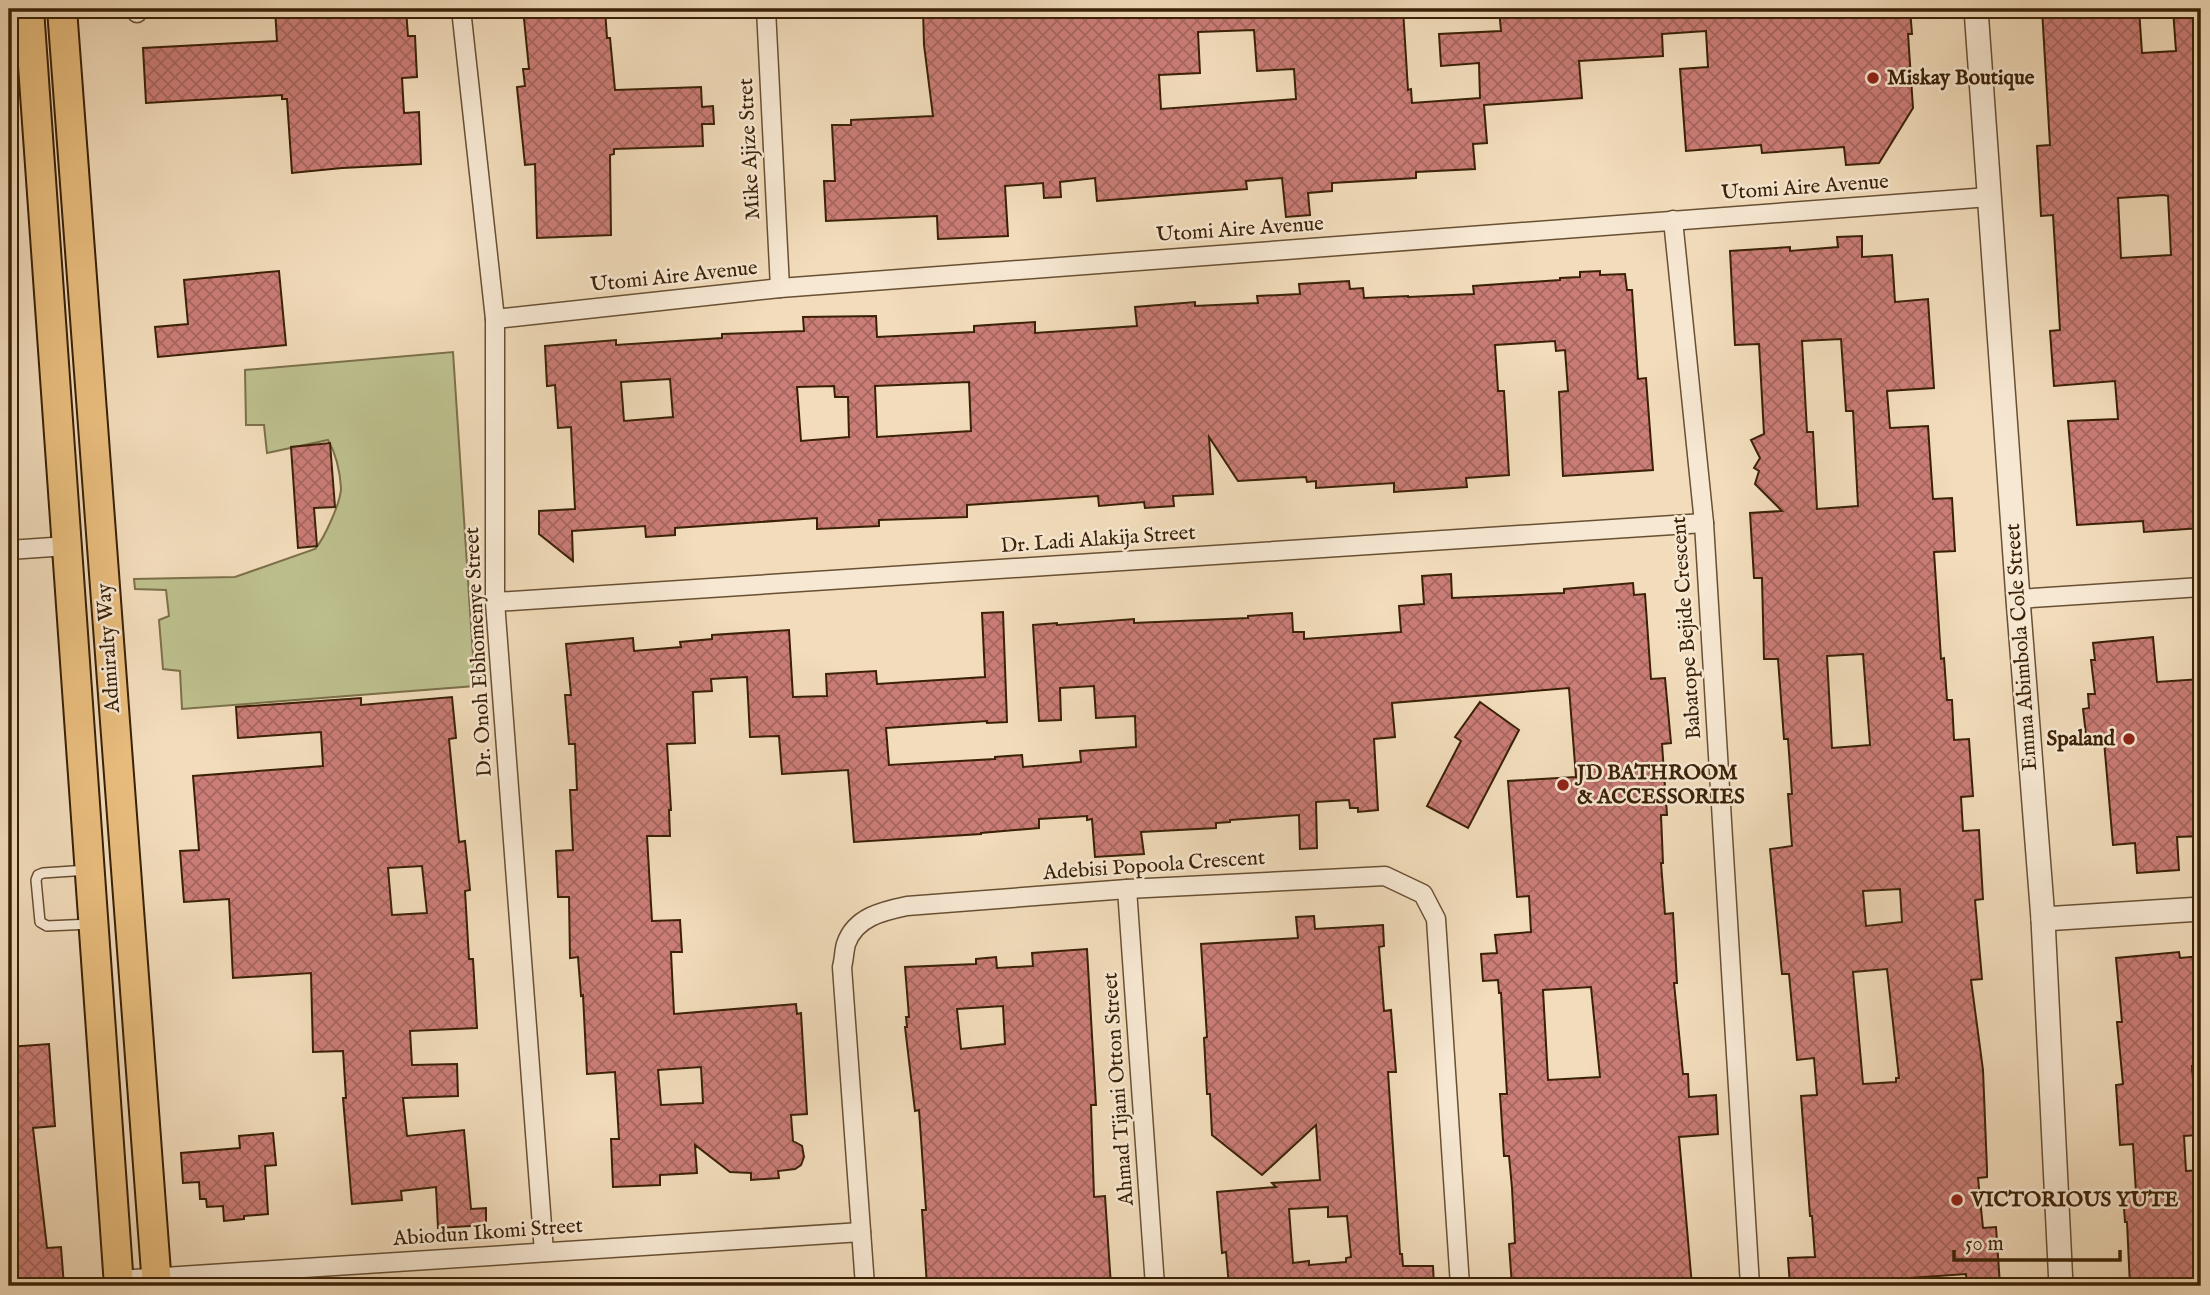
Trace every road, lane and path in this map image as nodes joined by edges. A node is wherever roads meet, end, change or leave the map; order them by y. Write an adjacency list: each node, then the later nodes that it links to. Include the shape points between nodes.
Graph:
1 (29, 9): 11 (main road, Admiralty Way)
2 (62, 9): 23 (main road, Admiralty Way)
3 (461, 9): 9 (street, Dr. Onoh Ebhomenye Street)
4 (766, 9): 8 (street, Mike Ajize Stret)
5 (1976, 9): 6 (street, Emma Abimbola Cole Street)
6 (1989, 197): 7 (street, Utomi Aire Avenue); 14 (street, Emma Abimbola Cole Street)
7 (1672, 220): 8 (street, Utomi Aire Avenue); 10 (street, Babatope Bejide Crescent)
8 (780, 288): 9 (street, Utomi Aire Avenue)
9 (495, 320): 15 (street, Dr. Onoh Ebhomenye Street)
10 (1704, 523): 15 (street, Dr. Ladi Alakija Street); 28 (street, Babatope Bejide Crescent)
11 (67, 546): 12 (street); 16 (main road, Admiralty Way)
12 (9, 550)
13 (2201, 587): 14 (street)
14 (2018, 599): 19 (street, Emma Abimbola Cole Street)
15 (495, 601): 22 (street, Dr. Onoh Ebhomenye Street)
16 (90, 870): 20 (main road, Admiralty Way); 20 (lane, via 43,873 36,880 40,922 47,926)
17 (1127, 890): 21 (street, Adebisi Popoola Crescent, via 907,906 881,912 855,931 847,942 842,967); 26 (street, Ahmad Tijani Otton Street); 27 (street, Adebisi Popoola Crescent, via 1385,876 1423,894 1436,919)
18 (2201, 909): 19 (street)
19 (2043, 919): 29 (street, Emma Abimbola Cole Street)
20 (93, 924): 24 (main road, Admiralty Way)
21 (861, 1232): 22 (street, Abiodun Ikomi Street); 25 (street, Adebisi Popoola Crescent)
22 (544, 1252): 23 (street, Abiodun Ikomi Street)
23 (156, 1282): 24 (street, Abiodun Ikomi Street)
24 (118, 1283)
25 (865, 1286)
26 (1155, 1286)
27 (1460, 1286)
28 (1750, 1286)
29 (2061, 1286)

